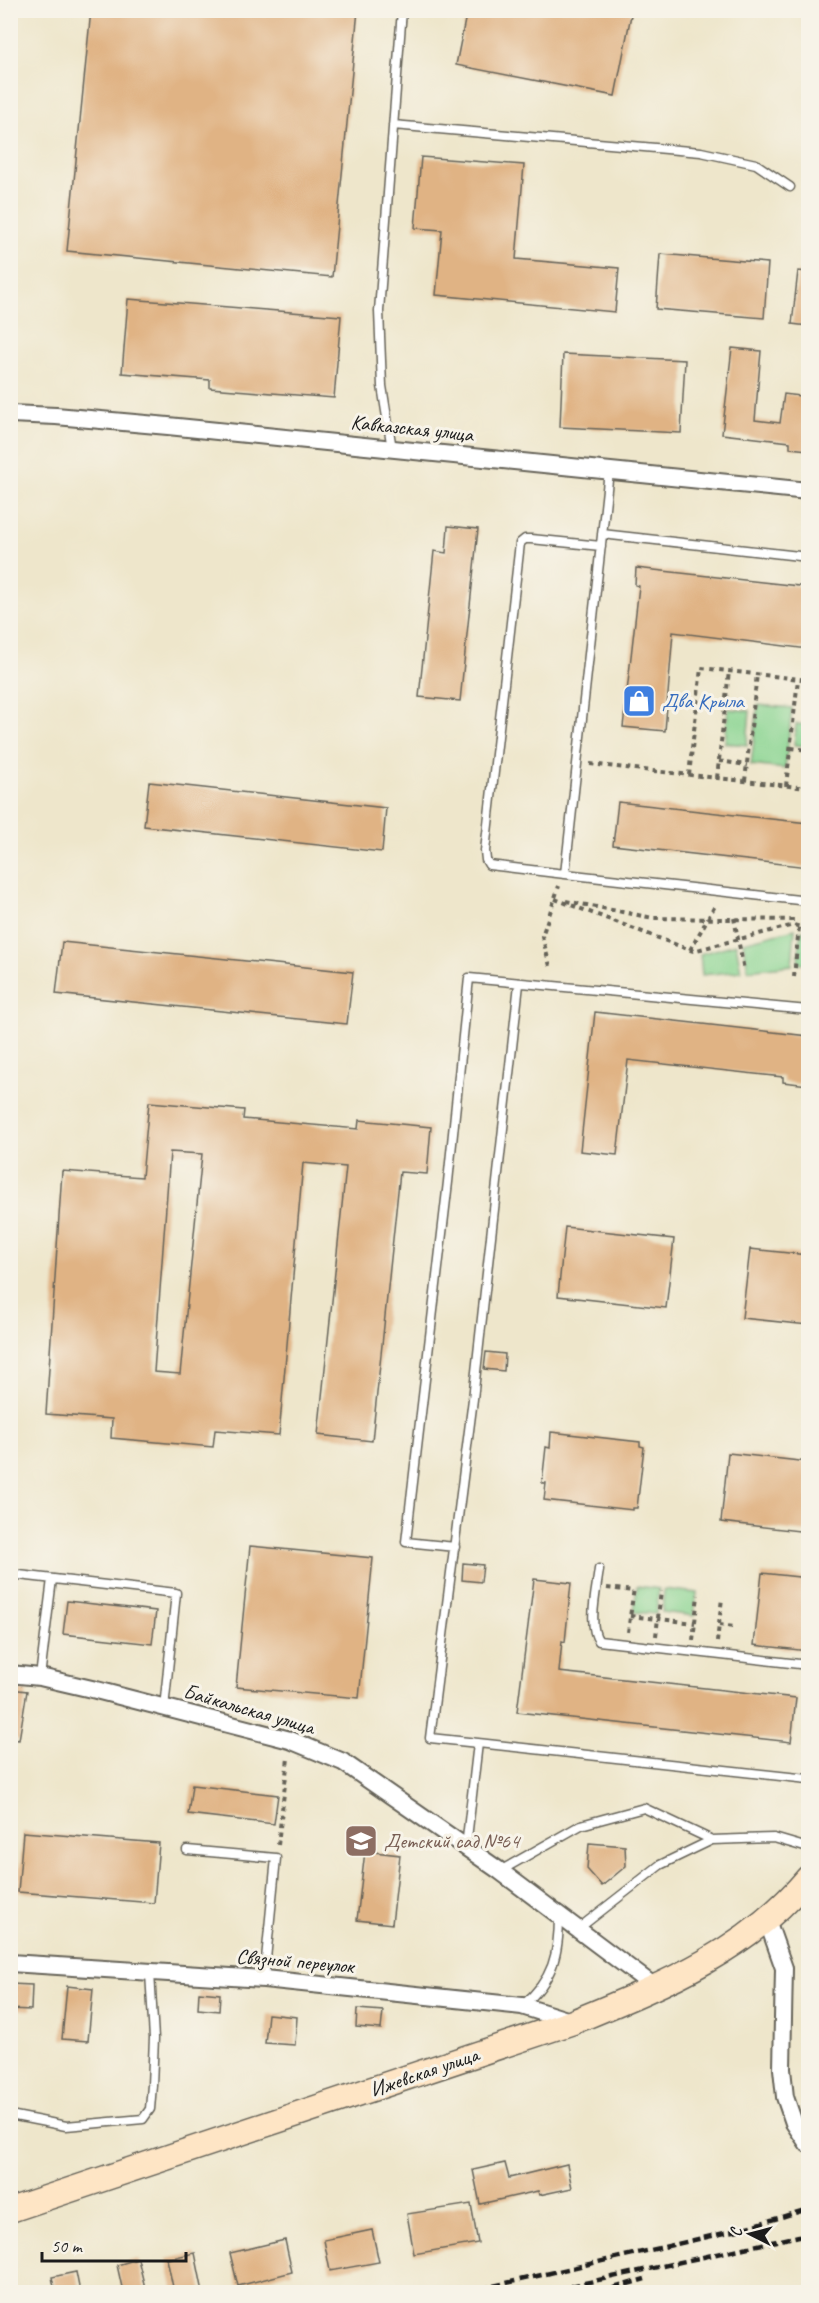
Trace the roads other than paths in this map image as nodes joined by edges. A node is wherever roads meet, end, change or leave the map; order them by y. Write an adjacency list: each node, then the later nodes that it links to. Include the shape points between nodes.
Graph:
1 (402, 10): 2 (lane)
2 (393, 125): 3 (lane, via 701,152 756,164); 5 (lane, via 380,311 382,386)
3 (790, 187)
4 (10, 414): 5 (street, Кавказская улица)
5 (392, 449): 6 (street, Кавказская улица)
6 (609, 471): 7 (street, Кавказская улица); 8 (lane)
7 (808, 491)
8 (602, 534): 9 (lane); 10 (lane)
9 (601, 546): 11 (lane); 11 (lane, via 525,539 520,543 517,560 486,860 495,867)
10 (808, 557)
11 (564, 874): 12 (lane)
12 (808, 901)
13 (519, 984): 14 (lane); 15 (lane); 15 (lane, via 469,978 406,1542)
14 (808, 1010)
15 (455, 1547): 23 (lane, via 430,1738)
16 (599, 1569): 19 (lane, via 593,1623 599,1641)
17 (10, 1574): 18 (lane)
18 (52, 1579): 21 (lane); 22 (lane, via 176,1593)
19 (808, 1665)
20 (10, 1674): 21 (street, Байкальская улица)
21 (40, 1677): 22 (street, Байкальская улица)
22 (164, 1708): 26 (street, Байкальская улица, via 290,1740 343,1762)
23 (478, 1743): 24 (lane); 26 (lane)
24 (808, 1779)
25 (712, 1840): 27 (lane, via 774,1838); 29 (lane, via 644,1808 581,1825); 33 (lane, via 660,1864)
26 (466, 1848): 29 (street, Байкальская улица)
27 (808, 1848)
28 (187, 1850): 36 (lane, via 276,1858)
29 (500, 1871): 31 (street, Байкальская улица)
30 (808, 1878): 32 (street, Ижевская улица)
31 (560, 1915): 33 (street, Байкальская улица); 38 (lane, via 560,1943 555,1961 546,1979)
32 (767, 1920): 37 (street, Ижевская улица, via 710,1960); 41 (street, via 784,1968 785,2097 794,2123)
33 (578, 1929): 37 (street, Байкальская улица)
34 (10, 1963): 35 (street, Связной переулок)
35 (150, 1973): 36 (street, Связной переулок); 40 (lane, via 153,2085 150,2109 143,2119 66,2126)
36 (264, 1979): 38 (street, Связной переулок)
37 (656, 1988): 39 (street, Ижевская улица)
38 (522, 2006): 39 (street, Связной переулок)
39 (573, 2022): 42 (street, Ижевская улица)
40 (10, 2115)
41 (808, 2144)
42 (10, 2210)

